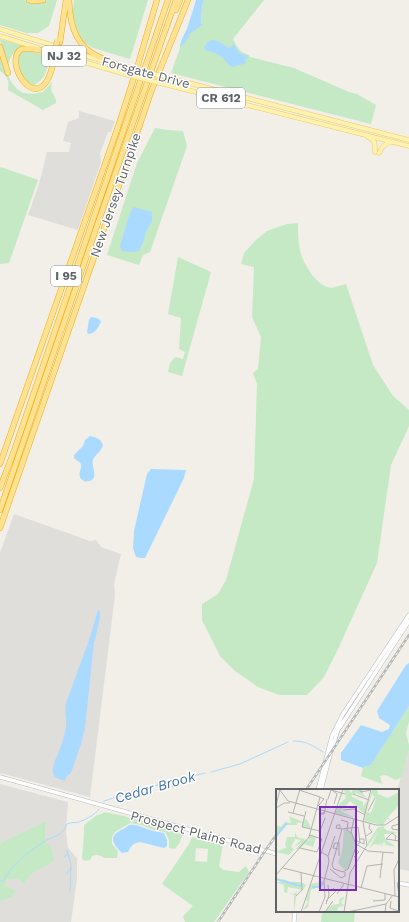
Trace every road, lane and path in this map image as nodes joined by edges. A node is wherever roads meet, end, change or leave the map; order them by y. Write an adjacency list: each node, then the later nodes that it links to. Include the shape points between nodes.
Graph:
1 (29, 0): 2 (highway)
2 (43, 0)
3 (65, 0): 15 (highway, bridge)
4 (69, 0): 16 (highway, via 71,22 79,40 91,53)
5 (156, 0): 25 (highway, New Jersey Turnpike / I 95, via 137,68)
6 (167, 0): 26 (highway, New Jersey Turnpike / I 95)
7 (176, 0): 11 (highway, New Jersey Turnpike / I 95)
8 (180, 0): 11 (highway)
9 (188, 0): 28 (highway, New Jersey Turnpike / I 95, via 149,98)
10 (0, 29): 16 (main road, Forsgate Drive / NJ 32)
11 (166, 29): 27 (highway, New Jersey Turnpike / I 95)
12 (0, 36): 14 (main road, Forsgate Drive / NJ 32)
13 (0, 47): 14 (highway, via 12,76 10,60 18,51 28,49)
14 (53, 52): 19 (main road, Forsgate Drive / NJ 32, bridge)
15 (55, 59): 18 (highway, via 49,75 40,86 33,89); 20 (highway, via 52,75 45,85 35,91)
16 (112, 63): 17 (main road, Forsgate Drive / NJ 32, bridge)
17 (166, 77): 22 (main road, Forsgate Drive / CR 612)
18 (18, 82)
19 (164, 84): 21 (main road, Forsgate Drive / CR 612)
20 (27, 91)
21 (361, 134): 23 (main road, Forsgate Drive / CR 612); 23 (main road, via 374,141 377,152)
22 (409, 140)
23 (392, 142): 24 (main road, Forsgate Drive / CR 612)
24 (409, 146)
25 (0, 464)
26 (0, 488)
27 (0, 510)
28 (0, 528)
29 (409, 615): 32 (main road, via 337,725)
30 (409, 621): 33 (main road, via 338,730)
31 (0, 777): 34 (main road, Prospect Plains Road)
32 (318, 789)
33 (322, 789)
34 (276, 854)
35 (399, 883): 36 (main road)
36 (409, 885)
37 (294, 912): 38 (main road)
38 (293, 922)

